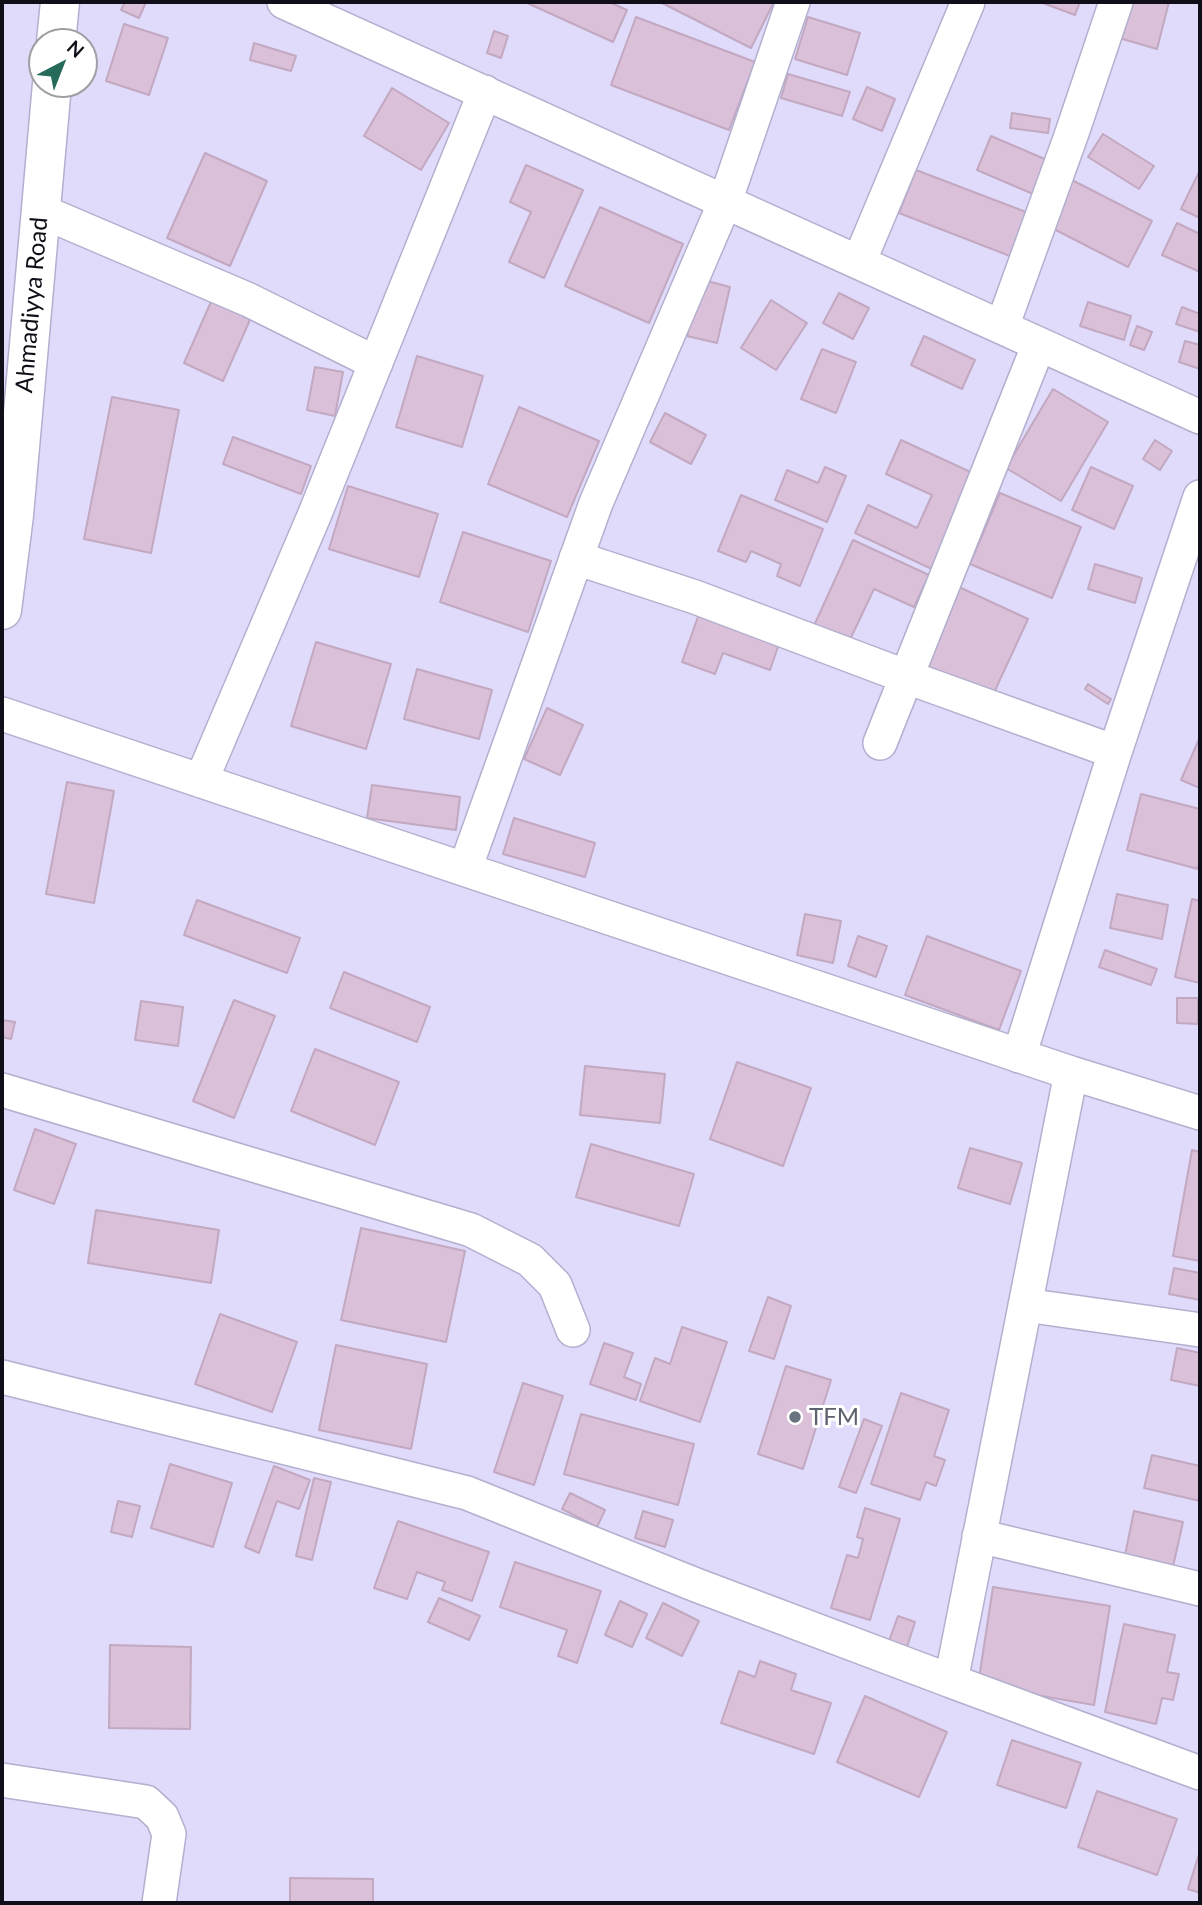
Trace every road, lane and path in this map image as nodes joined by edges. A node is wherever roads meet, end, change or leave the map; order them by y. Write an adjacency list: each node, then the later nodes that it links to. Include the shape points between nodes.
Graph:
1 (60, 2): 7 (street)
2 (284, 2): 6 (street)
3 (793, 2): 10 (street)
4 (968, 2): 12 (street)
5 (1115, 2): 13 (street)
6 (330, 11): 8 (street)
7 (57, 28)
8 (485, 92): 10 (street); 15 (street)
9 (51, 98): 11 (street, Ahmadiyya Road)
10 (725, 202): 12 (street); 19 (street)
11 (41, 211): 15 (street, via 248,300); 18 (street, Ahmadiyya Road)
12 (859, 262): 13 (street)
13 (1002, 327): 14 (street)
14 (1039, 344): 16 (street); 21 (street)
15 (376, 363): 25 (street)
16 (1200, 417)
17 (1200, 497): 24 (street)
18 (8, 513): 20 (street, Ahmadiyya Road)
19 (576, 558): 21 (street, via 695,597); 26 (street)
20 (2, 610)
21 (906, 677): 23 (street); 24 (street)
22 (2, 714): 25 (street)
23 (880, 743)
24 (1115, 752): 27 (street)
25 (201, 781): 26 (street)
26 (465, 869): 27 (street)
27 (1019, 1056): 28 (street)
28 (1071, 1073): 30 (street); 31 (street)
29 (2, 1090): 32 (street, via 471,1230 530,1260 555,1285)
30 (1200, 1113)
31 (1025, 1305): 33 (street); 35 (street)
32 (573, 1330)
33 (1200, 1330)
34 (2, 1377): 37 (street, via 467,1493 696,1586)
35 (979, 1536): 36 (street); 37 (street)
36 (1200, 1589)
37 (951, 1681): 38 (street)
38 (1200, 1773)
39 (2, 1780): 40 (street, via 146,1801 162,1817 169,1834)
40 (159, 1903)

